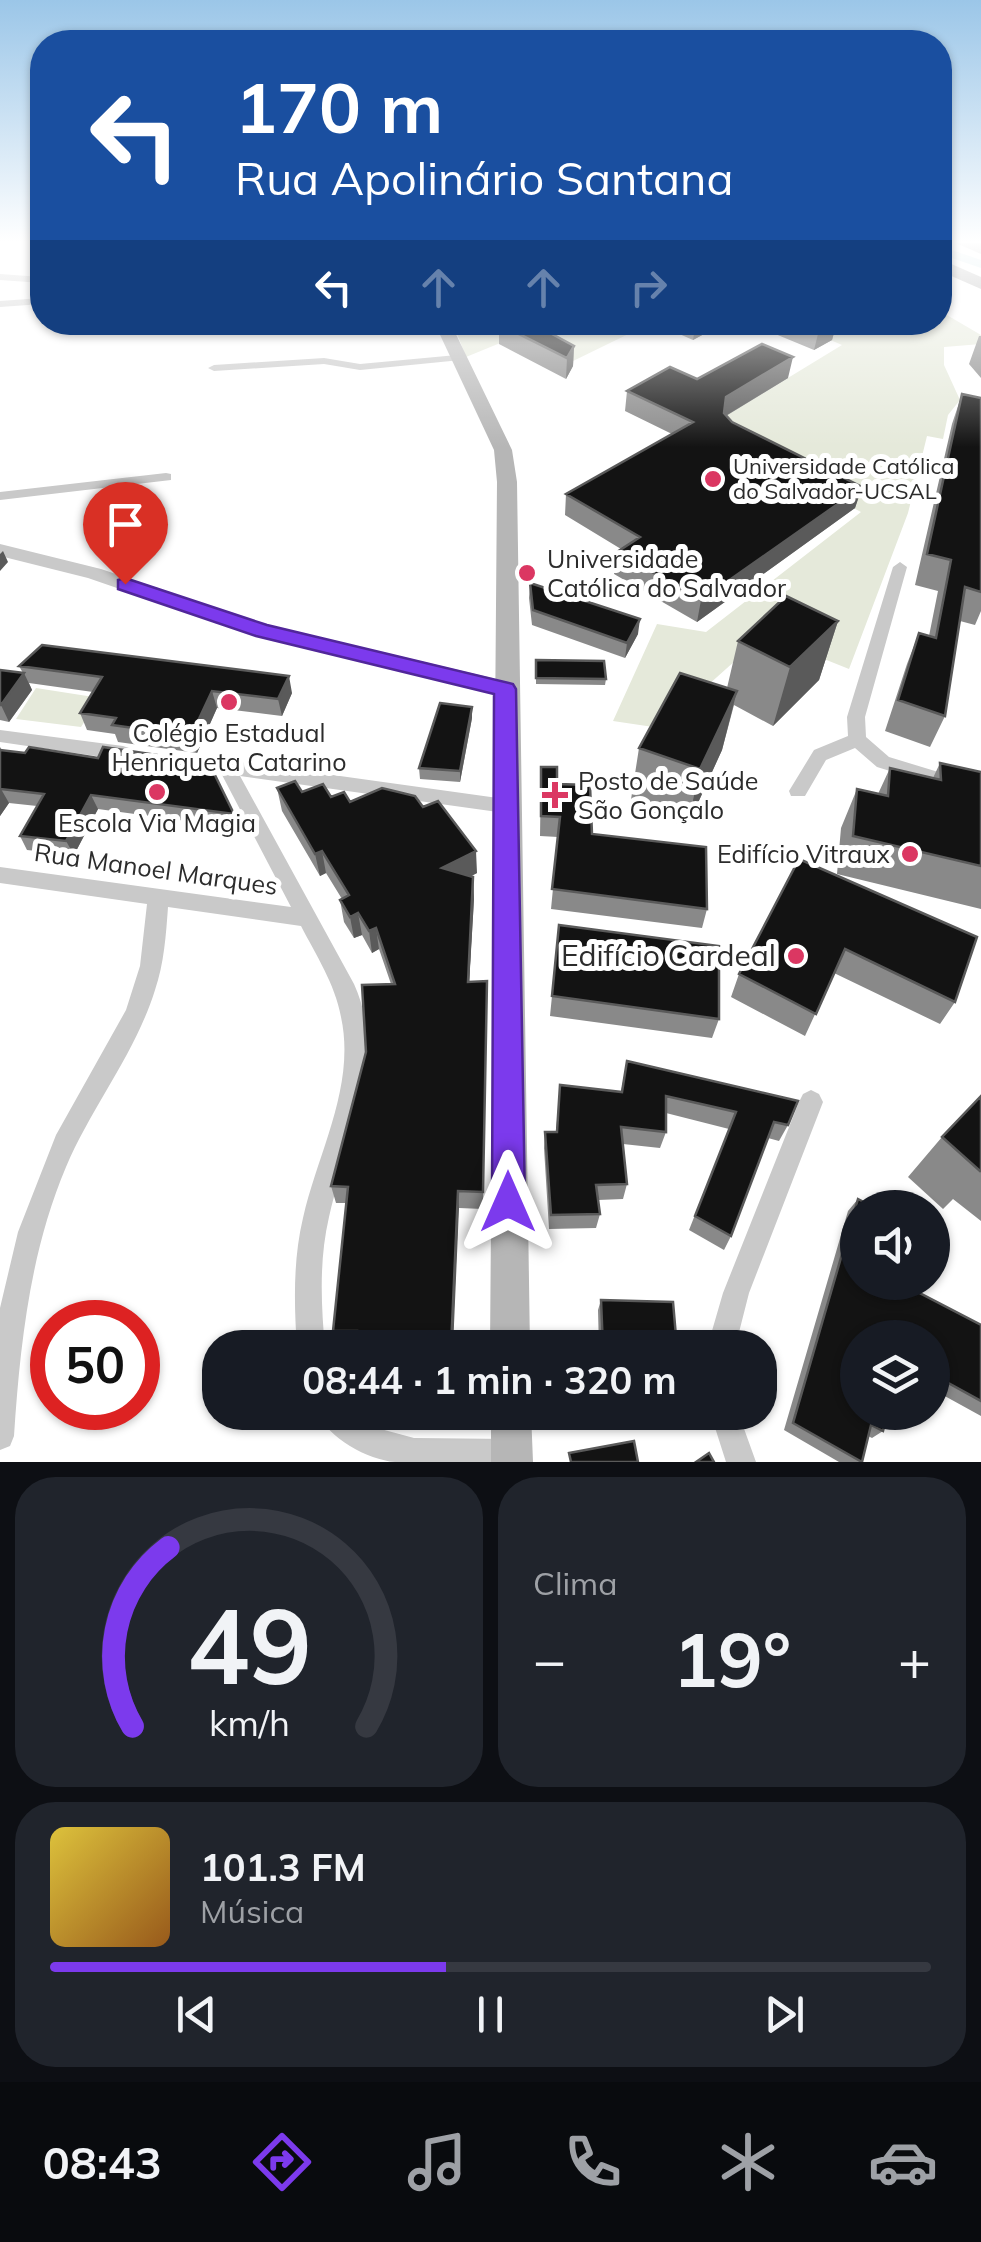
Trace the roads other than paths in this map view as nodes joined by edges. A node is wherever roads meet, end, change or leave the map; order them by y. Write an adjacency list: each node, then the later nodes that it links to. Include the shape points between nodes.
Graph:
1 (447, 335): 2 (main road)
2 (457, 358): 3 (street, via 360,367 324,361); 8 (main road, via 503,450 509,516)
3 (214, 368)
4 (166, 477): 5 (street)
5 (0, 496)
6 (0, 550): 8 (street, via 94,573 263,631)
7 (900, 567): 10 (street, via 856,717)
8 (505, 689): 14 (main road)
9 (0, 736): 11 (street)
10 (858, 740): 12 (street, via 820,755); 13 (street, via 883,762)
11 (227, 768): 14 (street); 17 (street)
12 (798, 790)
13 (981, 791)
14 (506, 806): 20 (main road)
15 (0, 875): 16 (street, Rua Manoel Marques)
16 (158, 898): 17 (street, Rua Manoel Marques); 25 (street, via 145,990 54,1165 22,1261 8,1330)
17 (305, 918): 19 (street, via 346,991 357,1022 358,1054 313,1234)
18 (810, 1102): 21 (street)
19 (310, 1330)
20 (510, 1330)
21 (726, 1330)
22 (350, 1430): 26 (street, via 387,1450)
23 (511, 1430): 26 (main road)
24 (730, 1430): 27 (street)
25 (0, 1436)
26 (512, 1458)
27 (741, 1462)

